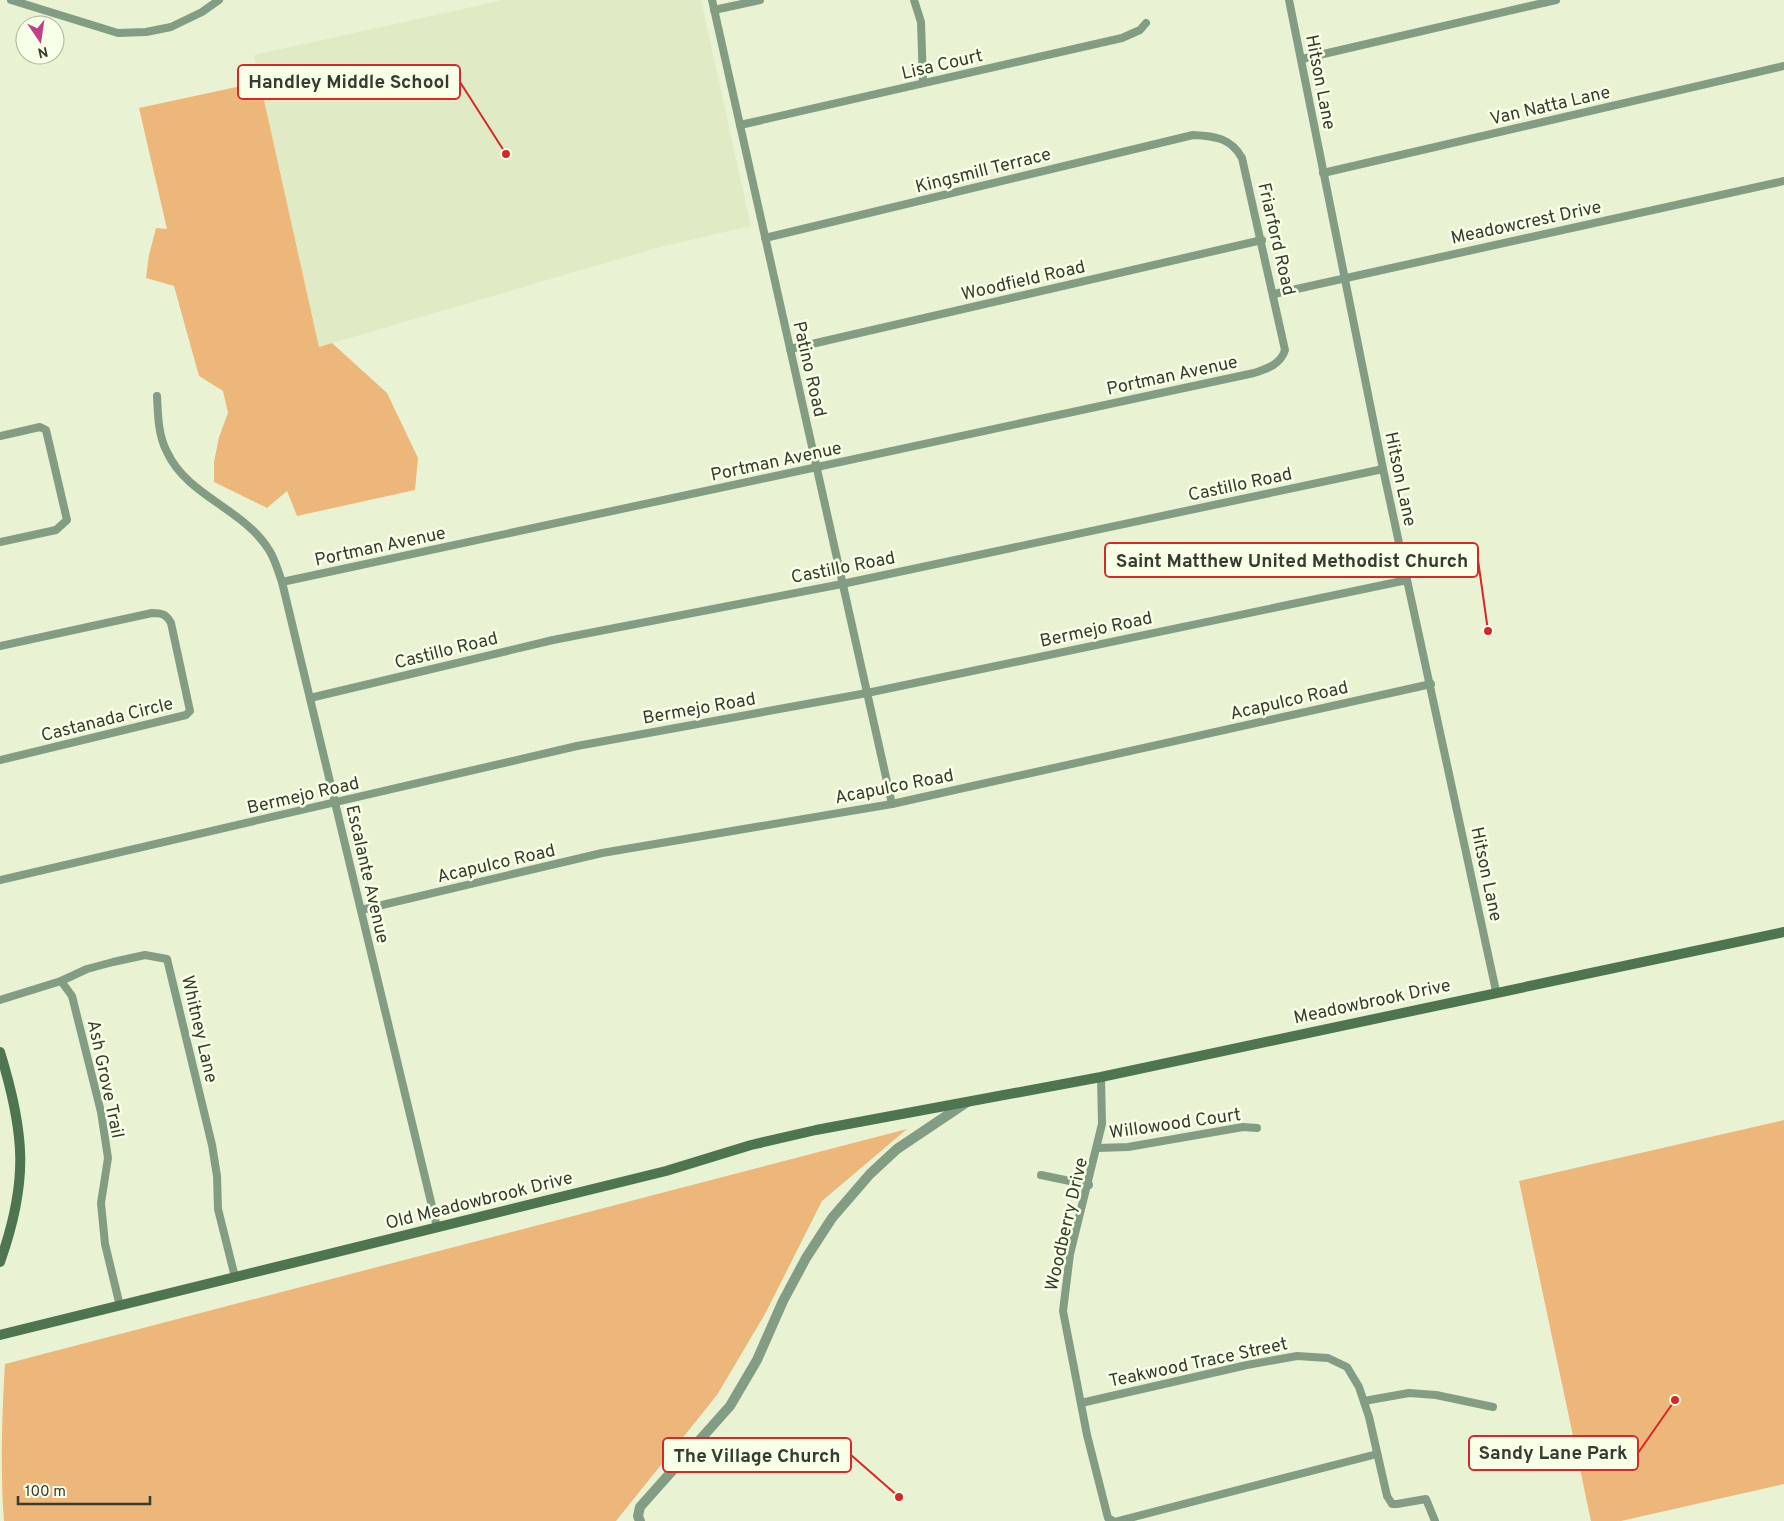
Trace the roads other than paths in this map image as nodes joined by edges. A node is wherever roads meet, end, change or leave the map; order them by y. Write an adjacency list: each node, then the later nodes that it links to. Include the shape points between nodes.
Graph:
1 (11, 0): 2 (street, via 118,33 171,27)
2 (219, 0)
3 (712, 0): 8 (street, Patino Road)
4 (760, 0): 8 (street)
5 (914, 0): 12 (street, via 921,22)
6 (1290, 0): 10 (street, Hitson Lane)
7 (1556, 0): 10 (street)
8 (714, 10): 13 (street, Patino Road)
9 (1146, 23): 12 (street, Lisa Court, via 1140,30 1122,38)
10 (1302, 59): 15 (street, Hitson Lane)
11 (1784, 66): 15 (street, Van Natta Lane)
12 (923, 84): 13 (street, Lisa Court)
13 (740, 125): 17 (street, Patino Road)
14 (1208, 136): 17 (street, Kingsmill Terrace, via 1193,135); 18 (street, Friarford Road, via 1228,142 1242,158)
15 (1323, 173): 19 (street, Hitson Lane)
16 (1784, 181): 19 (street, Meadowcrest Drive)
17 (765, 238): 21 (street, Patino Road)
18 (1262, 240): 20 (street, Friarford Road); 21 (street, Woodfield Road)
19 (1344, 278): 20 (street, Meadowcrest Drive); 26 (street, Hitson Lane)
20 (1274, 294): 22 (street, Friarford Road, via 1285,350 1283,357)
21 (790, 349): 25 (street, Patino Road)
22 (1274, 364): 25 (street, Portman Avenue, via 1254,373)
23 (157, 396): 29 (street, Escalante Avenue, via 158,424 174,466 192,485 231,510 254,532 269,550)
24 (0, 436): 27 (street, via 40,427 46,430 67,520 56,530)
25 (817, 468): 29 (street, Portman Avenue); 30 (street, Patino Road)
26 (1383, 469): 28 (street, Hitson Lane); 30 (street, Castillo Road)
27 (0, 542)
28 (1407, 580): 32 (street, Hitson Lane); 33 (street, Bermejo Road)
29 (282, 582): 34 (street, Escalante Avenue)
30 (842, 584): 33 (street, Patino Road); 34 (street, Castillo Road, via 552,640)
31 (0, 646): 35 (street, Castanada Circle, via 152,612 161,613 171,623 190,711 186,716)
32 (1431, 684): 37 (street, Acapulco Road); 42 (street, Hitson Lane)
33 (867, 693): 36 (street, Bermejo Road, via 577,746); 37 (street, Patino Road)
34 (310, 698): 36 (street, Escalante Avenue)
35 (0, 760)
36 (335, 803): 38 (street, Bermejo Road); 39 (street, Escalante Avenue)
37 (892, 804): 39 (street, Acapulco Road, via 602,853)
38 (0, 880)
39 (361, 910): 51 (street, Escalante Avenue)
40 (1784, 932): 42 (main road, Meadowbrook Drive)
41 (61, 981): 43 (street, Whitney Lane); 53 (street, Whitney Lane, via 87,969 145,955 167,959 212,1145 218,1209); 54 (street, Ash Grove Trail, via 72,996 101,1112 108,1158 101,1203 105,1244)
42 (1496, 991): 45 (main road, Meadowbrook Drive)
43 (0, 1000)
44 (0, 1052): 52 (main road, via 16,1109 21,1167 15,1217)
45 (1101, 1077): 46 (main road, Meadowbrook Drive); 48 (street, Woodberry Drive, via 1102,1124)
46 (967, 1102): 51 (main road, Old Meadowbrook Drive, via 751,1145 666,1171); 60 (street, via 897,1149 870,1174 832,1218 806,1258 757,1360 730,1406 640,1507)
47 (1257, 1128): 48 (street, Willowood Court, via 1243,1127 1128,1147)
48 (1098, 1148): 50 (street, Woodberry Drive)
49 (1041, 1175): 50 (street)
50 (1089, 1185): 57 (street, Woodberry Drive, via 1070,1254 1063,1311)
51 (437, 1227): 53 (main road, Old Meadowbrook Drive)
52 (0, 1262)
53 (235, 1277): 54 (main road, Old Meadowbrook Drive)
54 (120, 1306): 55 (main road, Old Meadowbrook Drive)
55 (0, 1335)
56 (1364, 1401): 57 (street, Teakwood Trace Street, via 1352,1374 1340,1363 1315,1356 1297,1356); 58 (street, via 1408,1393 1436,1395); 59 (street, Teakwood Trace Street)
57 (1081, 1403): 61 (street, Woodberry Drive, via 1108,1518)
58 (1493, 1407)
59 (1377, 1454): 62 (street); 63 (street, Teakwood Trace Street, via 1392,1504 1426,1499)
60 (639, 1517)
61 (1112, 1521)
62 (1118, 1521)
63 (1434, 1521)

